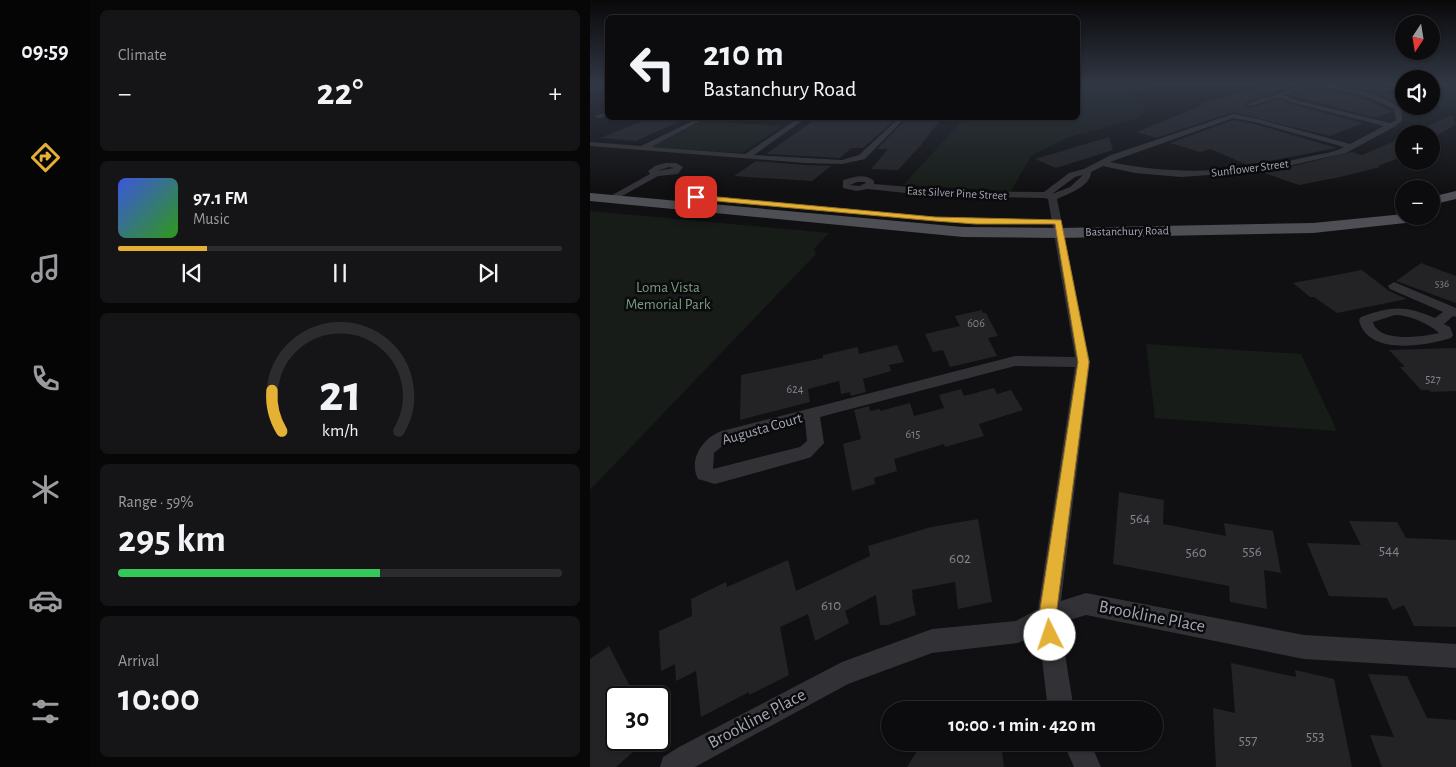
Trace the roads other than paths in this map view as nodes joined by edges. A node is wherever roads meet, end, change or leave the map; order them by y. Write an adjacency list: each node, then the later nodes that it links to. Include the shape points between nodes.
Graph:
1 (1225, 119): 16 (street)
2 (1246, 119): 10 (street)
3 (1363, 119): 8 (street)
4 (1399, 119): 8 (street)
5 (699, 120): 11 (street)
6 (801, 120): 14 (street)
7 (900, 120): 18 (street)
8 (1392, 126): 10 (street, Sunflower Street)
9 (590, 144): 11 (street)
10 (1352, 147): 16 (street, Sunflower Street, via 1265,169 1197,174 1160,174)
11 (643, 148): 12 (street)
12 (683, 151): 13 (street); 17 (street, via 680,159)
13 (713, 153): 14 (street); 15 (street)
14 (747, 156): 18 (street)
15 (685, 163): 17 (street); 20 (street, via 675,172)
16 (1101, 163): 19 (street)
17 (668, 165): 20 (street, via 654,169 652,173)
18 (850, 167): 22 (street); 22 (street, East Silver Pine Street, via 844,172 845,184 849,188)
19 (1087, 171): 21 (street); 23 (street)
20 (656, 174): 25 (street)
21 (1064, 180): 23 (street); 28 (street)
22 (867, 182): 28 (street, East Silver Pine Street, via 892,190)
23 (1080, 184): 28 (street, via 1068,192)
24 (590, 187): 25 (main road, Bastanchury Road)
25 (626, 191): 29 (street); 35 (main road, Bastanchury Road)
26 (1456, 195): 30 (main road)
27 (590, 197): 29 (main road, Bastanchury Road)
28 (1049, 197): 35 (street)
29 (610, 199): 35 (main road, Bastanchury Road, via 939,230)
30 (1440, 199)
31 (1395, 208): 35 (main road, Bastanchury Road, via 1300,216)
32 (1456, 210): 33 (main road)
33 (1440, 213)
34 (1395, 220): 35 (main road, Bastanchury Road, via 1312,228)
35 (1059, 227): 39 (street)
36 (1394, 286): 37 (street)
37 (1454, 312): 38 (street)
38 (1436, 324): 38 (street, via 1446,330 1446,336 1408,342 1378,336 1367,328 1366,320 1402,310)
39 (1083, 362): 40 (street, Augusta Court, via 1015,361); 41 (street)
40 (812, 414): 40 (street, Augusta Court, via 722,437 706,450 704,474 715,477 804,452 816,443)
41 (1048, 616): 42 (street, Brookline Place, via 1086,604 1304,647); 43 (street); 45 (street, Brookline Place, via 1018,632 932,641 842,674)
42 (1456, 656)
43 (1059, 701)
44 (1080, 751): 46 (street)
45 (673, 767)
46 (1088, 767)

